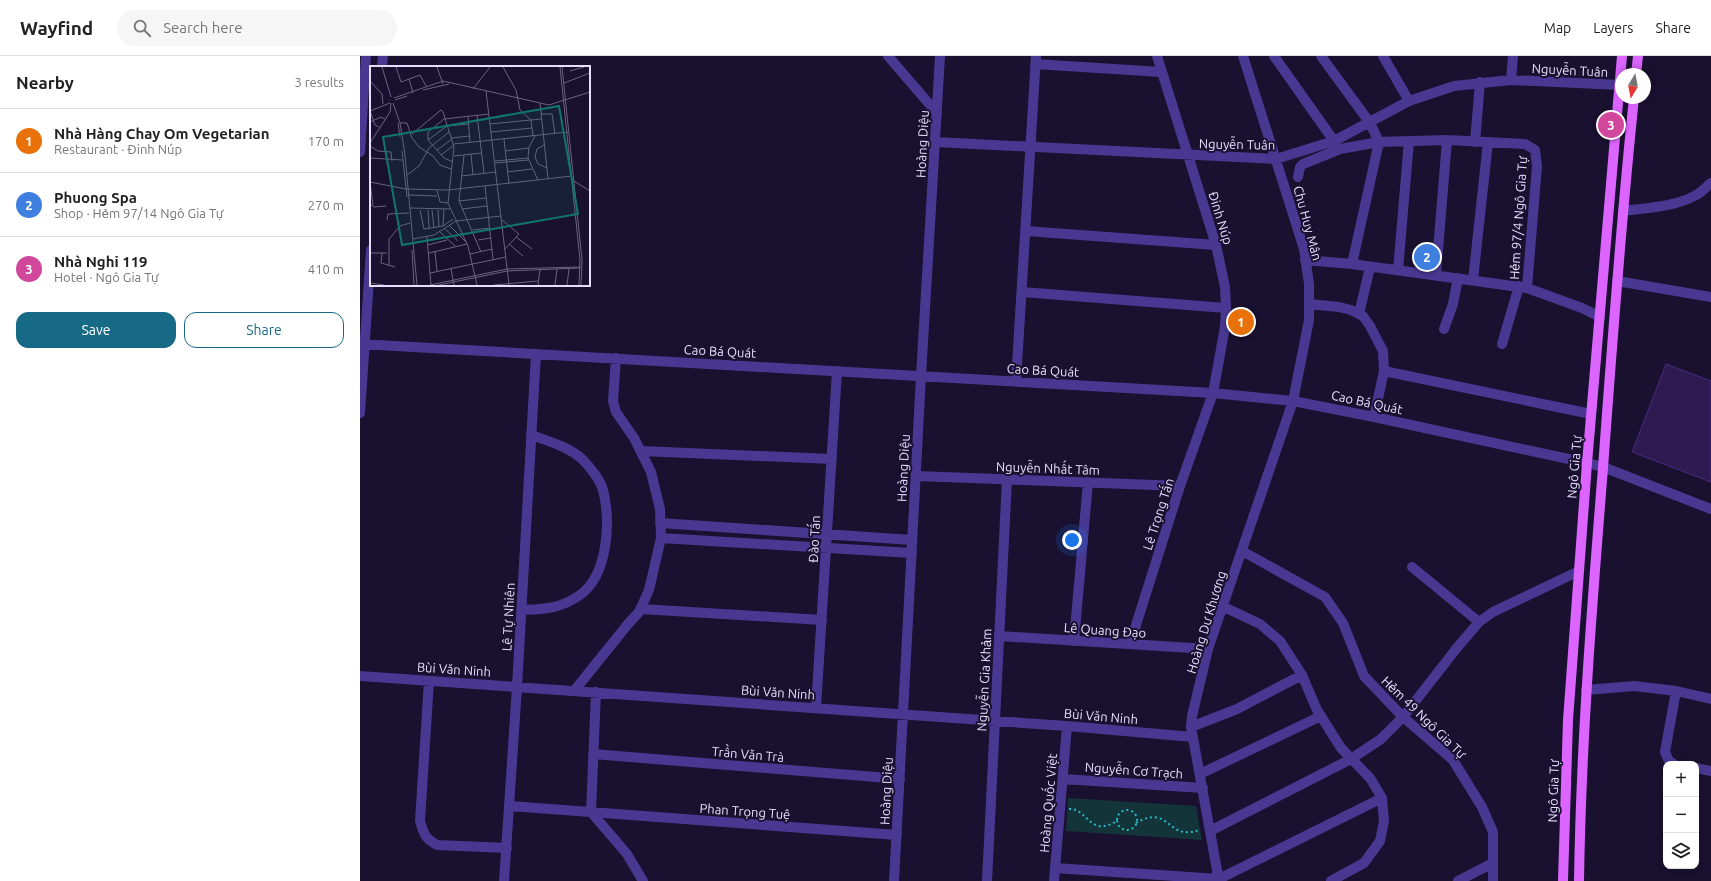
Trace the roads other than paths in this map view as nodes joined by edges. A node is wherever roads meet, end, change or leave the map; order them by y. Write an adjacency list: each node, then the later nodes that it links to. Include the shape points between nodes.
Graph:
1 (366, 56): 32 (street)
2 (888, 56): 22 (street)
3 (940, 56): 22 (street, Hoàng Diệu)
4 (1157, 56): 15 (street, Đinh Núp)
5 (1243, 56): 34 (street, Chu Huy Mân)
6 (1274, 56): 25 (street)
7 (1321, 56): 23 (street)
8 (1383, 56): 19 (street)
9 (1513, 56): 16 (street)
10 (1622, 56): 13 (main road, Ngô Gia Tự)
11 (1638, 56): 14 (main road)
12 (1035, 60): 15 (street); 31 (street)
13 (1621, 68)
14 (1637, 68)
15 (1161, 72): 33 (street, Đinh Núp)
16 (1511, 80): 17 (street, Nguyễn Tuân); 18 (street, Nguyễn Tuân)
17 (1480, 82): 19 (street, Nguyễn Tuân, via 1454,86); 29 (street)
18 (1615, 85)
19 (1409, 101): 23 (street, Nguyễn Tuân)
20 (1618, 104): 39 (main road, Ngô Gia Tự)
21 (1633, 104): 40 (main road)
22 (937, 113): 27 (street, Hoàng Diệu)
23 (1370, 123): 25 (street, Nguyễn Tuân); 28 (street)
24 (1447, 140): 26 (street); 29 (street); 48 (street)
25 (1334, 141): 34 (street, Nguyễn Tuân)
26 (1409, 141): 28 (street); 47 (street)
27 (935, 142): 31 (street, Nguyễn Tuân); 67 (street, Hoàng Diệu)
28 (1379, 142): 35 (street, via 1340,149 1303,164); 45 (street)
29 (1475, 142): 30 (street)
30 (1488, 142): 50 (street); 52 (street, Hẻm 97/4 Ngô Gia Tự, via 1525,144 1535,150 1536,154)
31 (1031, 147): 33 (street, Nguyễn Tuân); 41 (street)
32 (360, 152)
33 (1187, 156): 34 (street, Nguyễn Tuân); 42 (street, Đinh Núp)
34 (1276, 159): 43 (street, Chu Huy Mân, via 1304,249)
35 (1298, 177)
36 (1711, 183): 38 (street)
37 (1711, 194): 38 (street)
38 (1697, 195): 40 (street, via 1668,204)
39 (1609, 209): 40 (main road); 58 (main road, Ngô Gia Tự)
40 (1623, 211): 51 (main road)
41 (1026, 231): 42 (street); 53 (street)
42 (1216, 245): 56 (street, Đinh Núp, via 1225,287)
43 (1305, 260): 45 (street); 55 (street, Chu Huy Mân)
44 (370, 262): 61 (street)
45 (1352, 264): 46 (street)
46 (1370, 266): 47 (street); 57 (street)
47 (1398, 270): 48 (street)
48 (1436, 275): 49 (street)
49 (1458, 278): 50 (street); 60 (street, via 1453,304)
50 (1473, 280): 52 (street)
51 (1617, 281): 54 (street); 59 (main road)
52 (1523, 287): 58 (street); 62 (street)
53 (1022, 292): 56 (street); 68 (street)
54 (1711, 297)
55 (1309, 304): 57 (street, via 1339,307); 70 (street, Chu Huy Mân, via 1309,320)
56 (1226, 308): 69 (street, Đinh Núp)
57 (1359, 314): 66 (street, via 1363,316 1379,341 1383,351)
58 (1600, 317): 59 (main road); 72 (main road, Ngô Gia Tự)
59 (1614, 324): 78 (main road)
60 (1444, 329)
61 (363, 344): 63 (street, Cao Bá Quát); 71 (street)
62 (1502, 344)
63 (536, 354): 64 (street, Cao Bá Quát); 74 (street, Lê Tự Nhiên)
64 (616, 358): 65 (street, Cao Bá Quát); 75 (street, via 613,401 616,412)
65 (837, 371): 67 (street, Cao Bá Quát); 76 (street, Đào Tấn)
66 (1384, 371): 72 (street); 73 (street)
67 (921, 376): 68 (street, Cao Bá Quát); 79 (street, Hoàng Diệu)
68 (1016, 381): 69 (street, Cao Bá Quát)
69 (1213, 393): 70 (street, Cao Bá Quát); 82 (street, Lê Trọng Tấn)
70 (1293, 401): 73 (street, Cao Bá Quát); 89 (street, Hoàng Dư Khương)
71 (360, 413)
72 (1591, 414): 77 (main road, Ngô Gia Tự)
73 (1374, 417): 77 (street, Cao Bá Quát)
74 (531, 435): 96 (street, Lê Tự Nhiên); 96 (street, via 567,449 583,460 595,476 603,489 606,536 601,567 581,594 570,602 550,609)
75 (642, 451): 76 (street); 84 (street, via 651,472 660,510)
76 (832, 459): 85 (street, Đào Tấn)
77 (1587, 463): 78 (street, Cao Bá Quát); 93 (main road, Ngô Gia Tự)
78 (1603, 467): 83 (street, Cao Bá Quát); 91 (main road)
79 (916, 476): 80 (street, Nguyễn Nhất Tâm); 87 (street, Hoàng Diệu)
80 (1007, 479): 81 (street, Nguyễn Nhất Tâm); 99 (street, Nguyễn Gia Khảm)
81 (1088, 482): 82 (street, Nguyễn Nhất Tâm); 100 (street)
82 (1180, 486): 101 (street, Lê Trọng Tấn)
83 (1711, 509)
84 (660, 523): 85 (street); 86 (street)
85 (827, 534): 87 (street); 88 (street, Đào Tấn)
86 (661, 538): 88 (street); 95 (street, via 649,590)
87 (912, 540): 90 (street, Hoàng Diệu)
88 (826, 548): 90 (street); 97 (street, Đào Tấn)
89 (1242, 551): 94 (street, Hoàng Dư Khương); 116 (street, Hẻm 49 Ngô Gia Tự, via 1325,597 1343,623 1364,676)
90 (912, 553): 114 (street, Hoàng Diệu)
91 (1595, 563): 93 (main road); 108 (main road)
92 (1412, 567): 98 (street)
93 (1579, 571): 98 (street, via 1493,612); 107 (main road, Ngô Gia Tự)
94 (1224, 607): 102 (street, Hoàng Dư Khương); 103 (street, via 1260,624 1280,641)
95 (641, 609): 97 (street); 109 (street)
96 (522, 610): 106 (street, Lê Tự Nhiên)
97 (822, 620): 113 (street, Đào Tấn)
98 (1479, 622): 116 (street)
99 (999, 636): 100 (street, Lê Quang Đạo); 117 (street, Nguyễn Gia Khảm)
100 (1074, 640): 101 (street, Lê Quang Đạo)
101 (1130, 644): 102 (street, Lê Quang Đạo)
102 (1208, 649): 119 (street, Hoàng Dư Khương, via 1192,716)
103 (1302, 675): 115 (street); 119 (street)
104 (360, 676): 105 (street, Bùi Văn Ninh)
105 (429, 680): 106 (street, Bùi Văn Ninh); 134 (street, via 420,821 423,832 428,840 438,845)
106 (518, 687): 109 (street, Bùi Văn Ninh); 130 (street, Lê Tự Nhiên)
107 (1570, 689): 108 (main road); 146 (main road, Ngô Gia Tự)
108 (1586, 690): 111 (street, via 1634,686); 147 (main road, via 1580,792)
109 (574, 691): 110 (street, Bùi Văn Ninh)
110 (596, 692): 113 (street, Bùi Văn Ninh); 120 (street)
111 (1676, 692): 112 (street); 122 (street, via 1665,752)
112 (1711, 699)
113 (816, 708): 114 (street, Bùi Văn Ninh)
114 (903, 715): 117 (street, Bùi Văn Ninh); 126 (street, Hoàng Diệu)
115 (1321, 716): 121 (street); 125 (street)
116 (1403, 717): 121 (street, via 1381,739); 135 (street, Hẻm 49 Ngô Gia Tự, via 1453,760 1482,807 1493,832)
117 (995, 721): 118 (street, Bùi Văn Ninh); 141 (street, Nguyễn Gia Khảm)
118 (1067, 726): 119 (street, Bùi Văn Ninh); 127 (street, Hoàng Quốc Việt)
119 (1192, 732): 125 (street, Hoàng Dư Khương)
120 (593, 754): 126 (street, Trần Văn Trà); 131 (street)
121 (1351, 759): 129 (street, via 1370,778); 132 (street)
122 (1669, 761)
123 (1699, 769): 124 (street)
124 (1711, 771)
125 (1200, 774): 128 (street, Hoàng Dư Khương)
126 (900, 779): 133 (street, Hoàng Diệu)
127 (1063, 779): 128 (street, Nguyễn Cơ Trạch); 136 (street, Hoàng Quốc Việt)
128 (1203, 788): 132 (street, Hoàng Dư Khương)
129 (1382, 798): 137 (street); 143 (street, via 1384,821 1380,841 1364,863)
130 (510, 806): 131 (street, Phan Trọng Tuệ); 134 (street, Lê Tự Nhiên)
131 (591, 812): 133 (street, Phan Trọng Tuệ); 139 (street, via 627,854)
132 (1210, 829): 137 (street, Hoàng Dư Khương)
133 (896, 835): 140 (street, Hoàng Diệu)
134 (507, 848): 138 (street, Lê Tự Nhiên)
135 (1493, 863): 144 (street); 145 (street, Hẻm 49 Ngô Gia Tự)
136 (1055, 868): 137 (street); 142 (street, Hoàng Quốc Việt)
137 (1219, 880)
138 (504, 881)
139 (643, 881)
140 (894, 881)
141 (987, 881)
142 (1054, 881)
143 (1331, 881)
144 (1458, 881)
145 (1493, 881)
146 (1563, 881)
147 (1579, 881)

